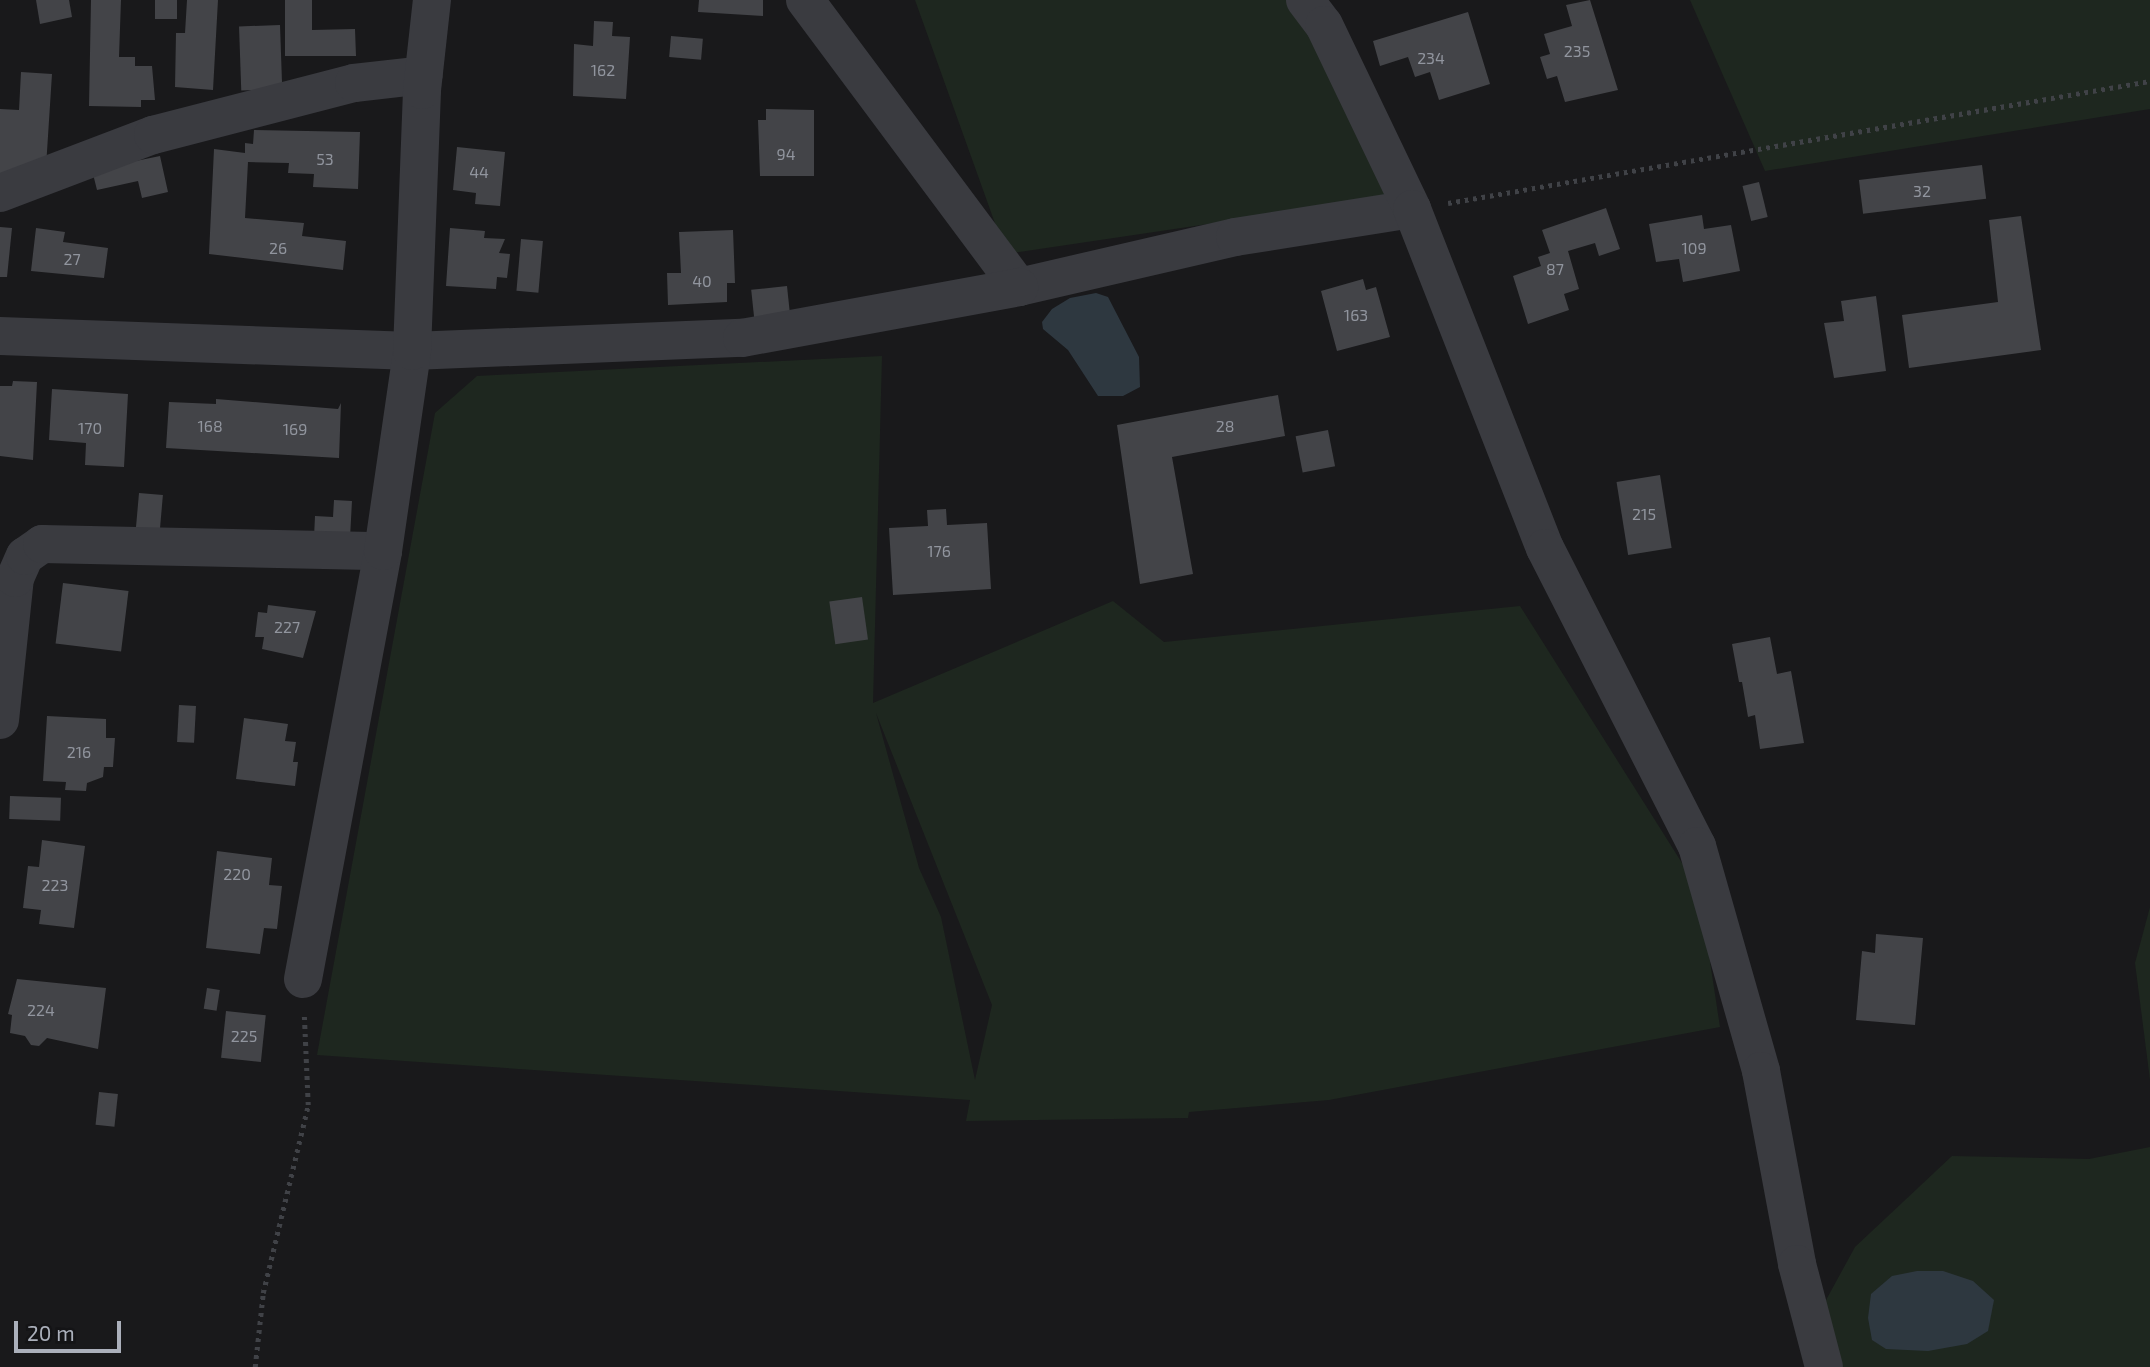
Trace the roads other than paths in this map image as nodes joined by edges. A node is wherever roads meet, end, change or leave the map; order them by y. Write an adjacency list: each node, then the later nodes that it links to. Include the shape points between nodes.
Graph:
1 (432, 0): 4 (street)
2 (805, 0): 7 (street)
3 (1305, 0): 6 (street, via 1324,25)
4 (424, 75): 5 (street, via 354,83 153,135 37,183); 9 (street)
5 (0, 193)
6 (1412, 209): 7 (street, via 1235,237); 13 (street, via 1545,548 1697,846 1761,1071 1797,1264)
7 (1019, 287): 9 (street, via 742,338)
8 (0, 337): 9 (street)
9 (412, 351): 10 (street)
10 (383, 551): 11 (street, via 42,544 25,556 15,578); 12 (street)
11 (0, 720)
12 (303, 979)
13 (1824, 1367)

